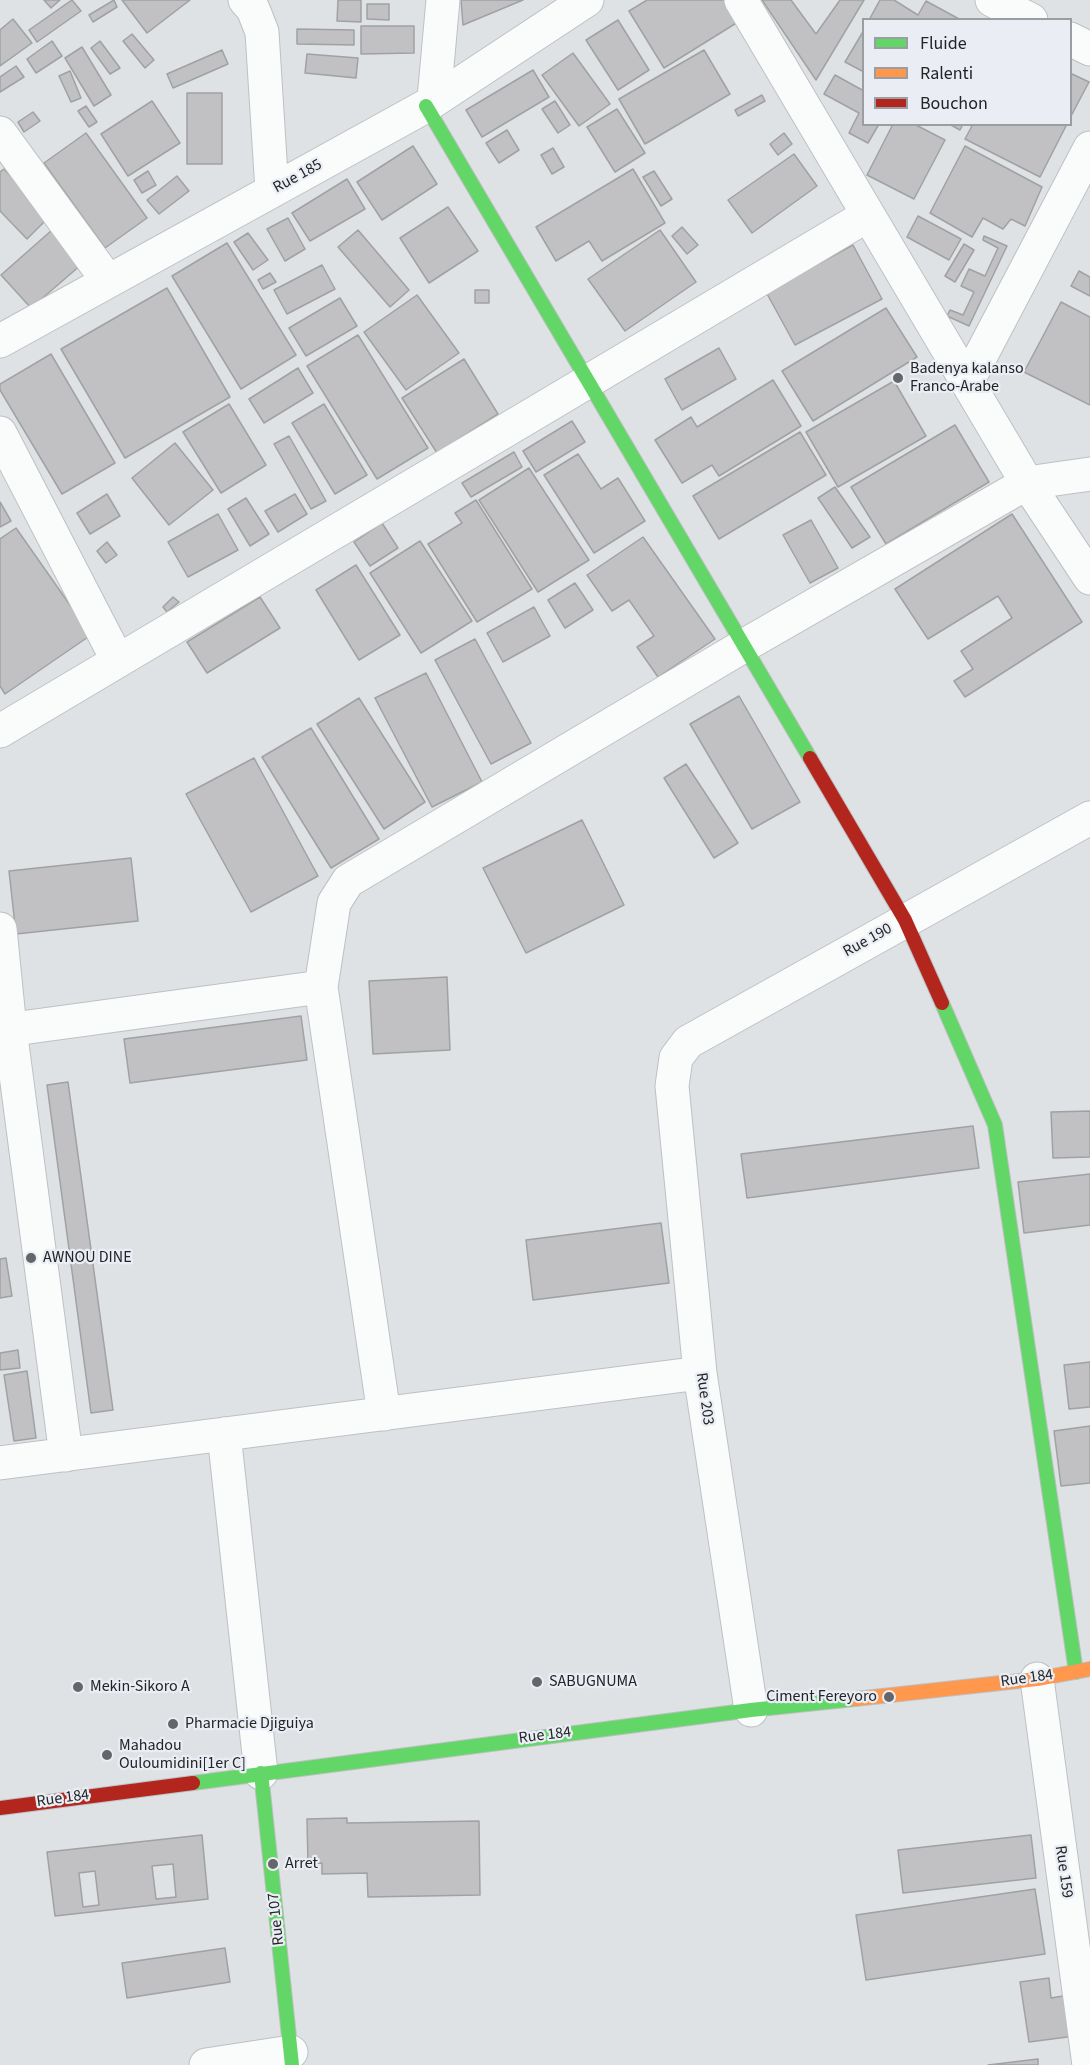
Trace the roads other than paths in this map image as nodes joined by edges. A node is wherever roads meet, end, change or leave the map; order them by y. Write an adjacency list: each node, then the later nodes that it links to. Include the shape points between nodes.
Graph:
1 (245, 0): 12 (street, via 262,32)
2 (443, 0): 9 (street)
3 (587, 0): 9 (street, Rue 185)
4 (741, 0): 13 (street)
5 (992, 0): 6 (street)
6 (1027, 18)
7 (1072, 40): 8 (street)
8 (1090, 49)
9 (430, 103): 12 (street, Rue 185); 16 (street)
10 (0, 133): 14 (street)
11 (1090, 148): 17 (street)
12 (272, 191): 14 (street, Rue 185)
13 (868, 215): 16 (street); 17 (street)
14 (108, 281): 15 (street, Rue 185)
15 (0, 341)
16 (589, 381): 22 (street); 23 (street)
17 (966, 382): 20 (street)
18 (0, 433): 23 (street)
19 (1090, 474): 20 (street)
20 (1027, 483): 21 (street); 22 (street)
21 (1090, 578)
22 (745, 645): 26 (street); 28 (street, via 348,881 334,903)
23 (118, 661): 24 (street)
24 (0, 731)
25 (1090, 818): 26 (street, Rue 190)
26 (905, 920): 30 (street, Rue 190, via 688,1042 676,1058); 37 (street, via 995,1125)
27 (0, 929): 29 (street)
28 (321, 987): 29 (street); 32 (street)
29 (5, 1030): 34 (street)
30 (672, 1086): 31 (street, Rue 203)
31 (700, 1373): 32 (street); 39 (street, Rue 203)
32 (384, 1414): 33 (street)
33 (224, 1434): 34 (street); 40 (street)
34 (66, 1455): 35 (street)
35 (0, 1463)
36 (1090, 1670): 37 (street, Rue 184)
37 (1076, 1672): 38 (street, Rue 184)
38 (1037, 1678): 39 (street, Rue 184); 44 (street, Rue 159)
39 (751, 1710): 40 (street, Rue 184)
40 (261, 1773): 41 (street, Rue 184); 42 (street, Rue 107)
41 (0, 1808)
42 (291, 2059): 43 (street)
43 (206, 2065)
44 (1089, 2065)

